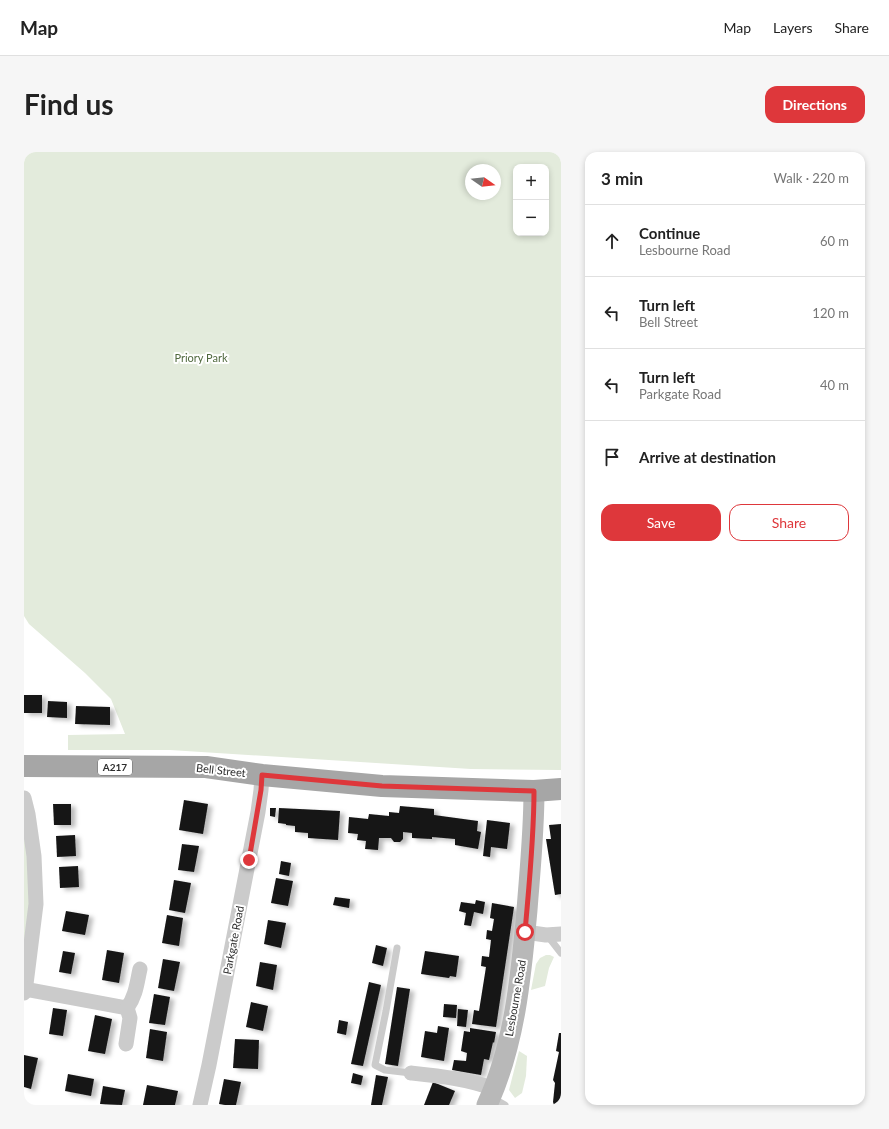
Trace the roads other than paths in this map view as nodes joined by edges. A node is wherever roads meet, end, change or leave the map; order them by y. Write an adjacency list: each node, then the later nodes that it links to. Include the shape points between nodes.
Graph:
1 (24, 766): 2 (main road, Bell Street / A217, via 206,767)
2 (262, 775): 4 (main road, Bell Street / A217, via 382,786); 16 (street, Parkgate Road, via 258,812)
3 (561, 789): 4 (main road, Bell Street / A217)
4 (534, 791): 6 (main road, Lesbourne Road)
5 (24, 798): 11 (street, via 34,856 36,904)
6 (525, 932): 7 (street); 15 (main road, Lesbourne Road, via 516,1005)
7 (554, 934): 9 (lane)
8 (397, 948): 14 (lane, via 375,1065 385,1070)
9 (561, 953)
10 (140, 969): 12 (street, via 135,994)
11 (24, 991): 12 (street)
12 (128, 1008): 13 (street, via 130,1018)
13 (126, 1044)
14 (411, 1073): 15 (street, via 442,1076 483,1085)
15 (494, 1099)
16 (200, 1105)

